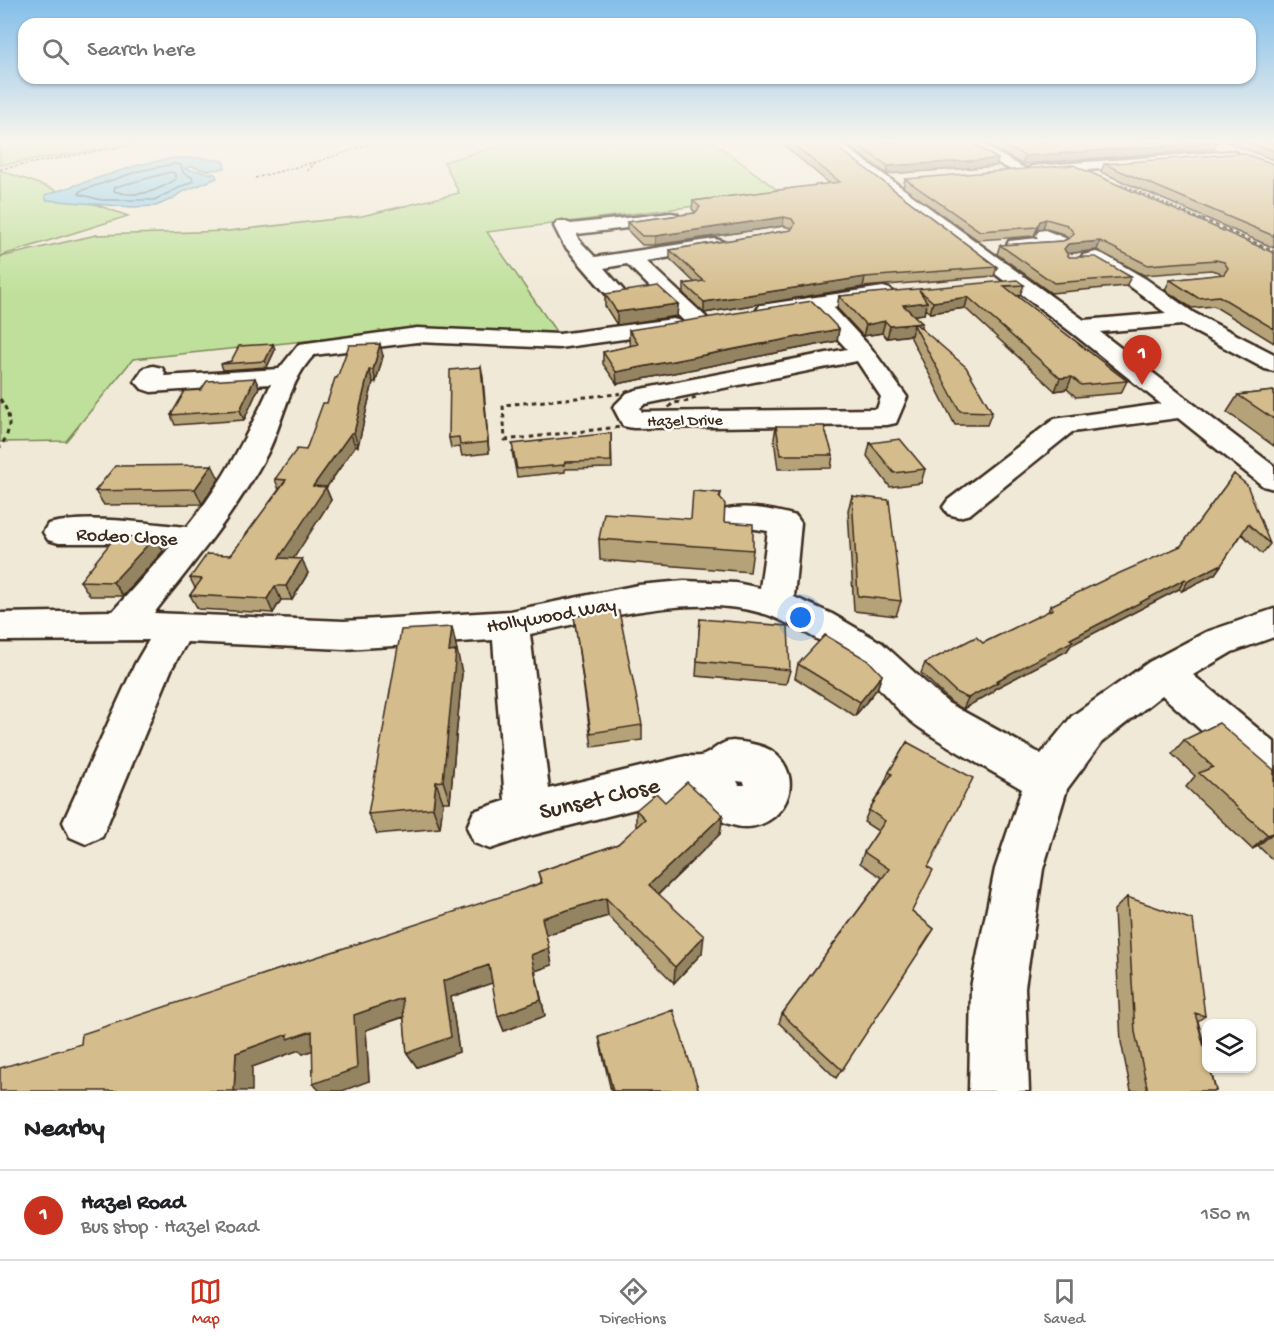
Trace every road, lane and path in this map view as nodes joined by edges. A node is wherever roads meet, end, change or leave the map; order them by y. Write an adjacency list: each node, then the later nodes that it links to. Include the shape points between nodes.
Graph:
1 (901, 193): 6 (street)
2 (1136, 193): 7 (path)
3 (688, 216): 10 (street, via 565,228 569,240)
4 (1046, 235): 6 (street, via 1059,242)
5 (730, 242): 8 (street)
6 (975, 248): 13 (street)
7 (1274, 251)
8 (631, 258): 10 (street); 21 (street)
9 (1072, 260): 11 (street, via 1096,258)
10 (590, 264): 15 (street)
11 (1130, 278): 12 (street); 20 (street)
12 (1170, 281)
13 (1019, 282): 14 (street); 23 (street)
14 (986, 285)
15 (614, 291)
16 (907, 291): 17 (street)
17 (814, 302): 18 (street); 25 (street, Hazel Drive, via 828,312)
18 (744, 314)
19 (721, 318): 21 (street)
20 (1185, 318): 23 (street); 26 (street)
21 (698, 322): 24 (street, via 566,341)
22 (496, 325): 24 (street)
23 (1079, 327): 30 (street)
24 (522, 340): 28 (street, via 417,335 315,347 300,354)
25 (863, 353): 25 (street, Hazel Drive, via 636,398 626,407 633,420 887,417 894,397)
26 (1274, 364)
27 (153, 373): 28 (street, via 148,381 151,384)
28 (288, 376): 38 (street, Rodeo Close, via 256,451)
29 (0, 399): 32 (path)
30 (1183, 410): 34 (street); 35 (street, via 1064,425)
31 (0, 411): 32 (path)
32 (7, 412): 33 (path, via 9,437)
33 (0, 447)
34 (1274, 480)
35 (959, 507)
36 (735, 517): 39 (street, via 798,524)
37 (59, 532): 38 (street, Rodeo Close, via 127,532)
38 (194, 539): 41 (street, Rodeo Close)
39 (776, 604): 42 (street, Hollywood Way, via 736,596 684,594 638,598); 48 (street, Hollywood Way, via 868,653 933,715)
40 (1274, 622): 45 (street, via 1219,642)
41 (123, 625): 43 (street, Hollywood Way); 44 (street, Hollywood Way)
42 (510, 625): 44 (street, Hollywood Way, via 344,635); 47 (street, Sunset Close, via 509,821 686,776)
43 (0, 627)
44 (176, 629): 49 (street, via 154,664)
45 (1163, 673): 46 (street); 48 (street, via 1087,729)
46 (1274, 769)
47 (714, 774)
48 (1047, 780): 50 (street, via 1019,869 998,987)
49 (86, 822)
50 (999, 1091)

